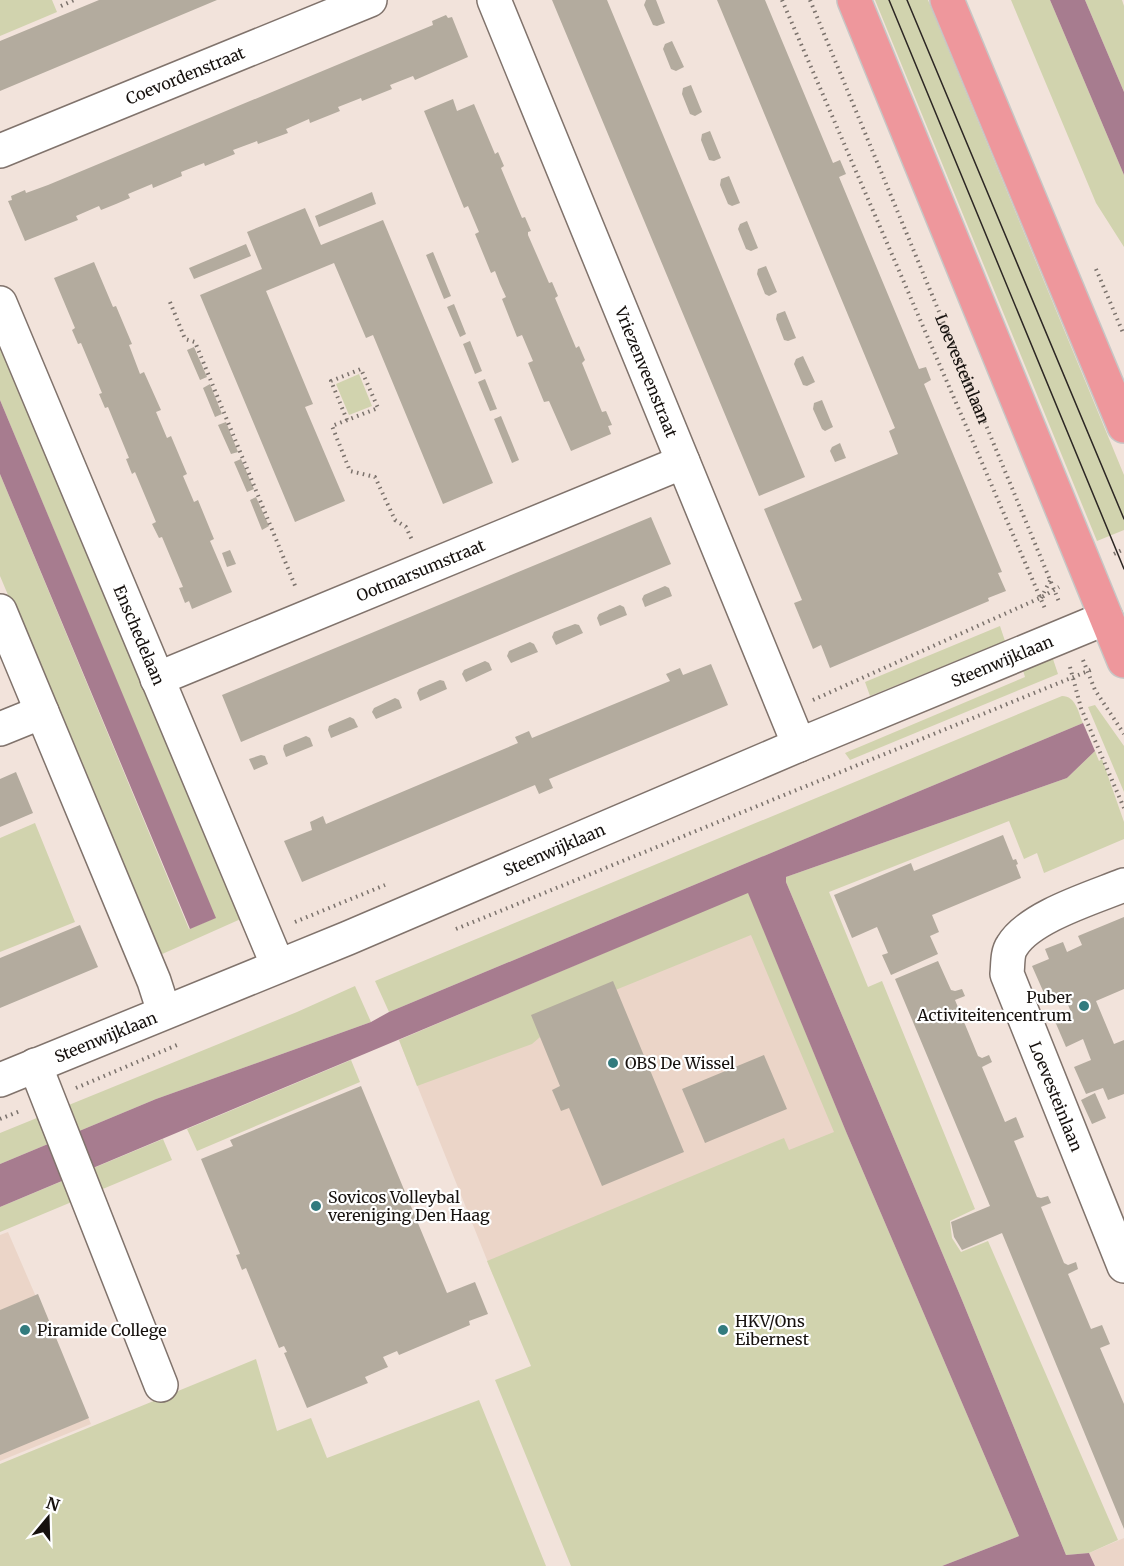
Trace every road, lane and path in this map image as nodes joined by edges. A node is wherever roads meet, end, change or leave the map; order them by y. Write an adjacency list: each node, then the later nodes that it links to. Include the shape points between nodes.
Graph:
1 (74, 0): 8 (path)
2 (370, 0): 9 (street, Coevordenstraat)
3 (494, 0): 14 (street, Vriezenveenstraat)
4 (782, 0): 17 (path)
5 (810, 0): 16 (path, Loevesteinlaan)
6 (854, 0): 20 (main road)
7 (947, 0): 13 (main road)
8 (61, 6)
9 (0, 151)
10 (170, 302): 19 (path, via 185,339 195,342)
11 (0, 303): 25 (street, Enschedelaan)
12 (347, 420): 12 (path, via 378,408 362,369 331,381); 15 (path, via 332,426 350,471 375,477 395,520 406,527)
13 (1124, 426)
14 (683, 462): 15 (street, Ootmarsumstraat); 27 (street, Vriezenveenstraat)
15 (424, 568): 19 (street, Ootmarsumstraat)
16 (1054, 590): 17 (path); 21 (path, Loevesteinlaan)
17 (1040, 598): 21 (path); 27 (path, via 826,693)
18 (0, 611): 26 (street)
19 (308, 616): 25 (street, Ootmarsumstraat)
20 (1106, 618): 21 (street, Steenwijklaan); 22 (main road)
21 (1064, 636): 23 (path, Loevesteinlaan); 24 (path); 30 (street, Steenwijklaan)
22 (1124, 661)
23 (1087, 670): 24 (path); 29 (path, Loevesteinlaan, via 1095,690)
24 (1074, 676): 31 (path, via 1081,708); 34 (path)
25 (157, 679): 35 (street, Enschedelaan)
26 (42, 712): 28 (street); 37 (street)
27 (788, 714): 30 (street, Vriezenveenstraat)
28 (0, 729)
29 (1124, 734)
30 (799, 745): 36 (street, Steenwijklaan)
31 (1124, 808)
32 (395, 881): 35 (path)
33 (1124, 885): 43 (street, Loevesteinlaan, via 1041,920 1022,933 1010,949 1007,974)
34 (451, 931)
35 (264, 935): 36 (street, Enschedelaan)
36 (278, 966): 37 (street, Steenwijklaan)
37 (164, 1012): 39 (street, Steenwijklaan)
38 (184, 1042): 41 (path)
39 (36, 1065): 40 (street, Steenwijklaan); 41 (street)
40 (0, 1080)
41 (49, 1099): 42 (path); 44 (street)
42 (0, 1119)
43 (1124, 1266)
44 (161, 1385)

